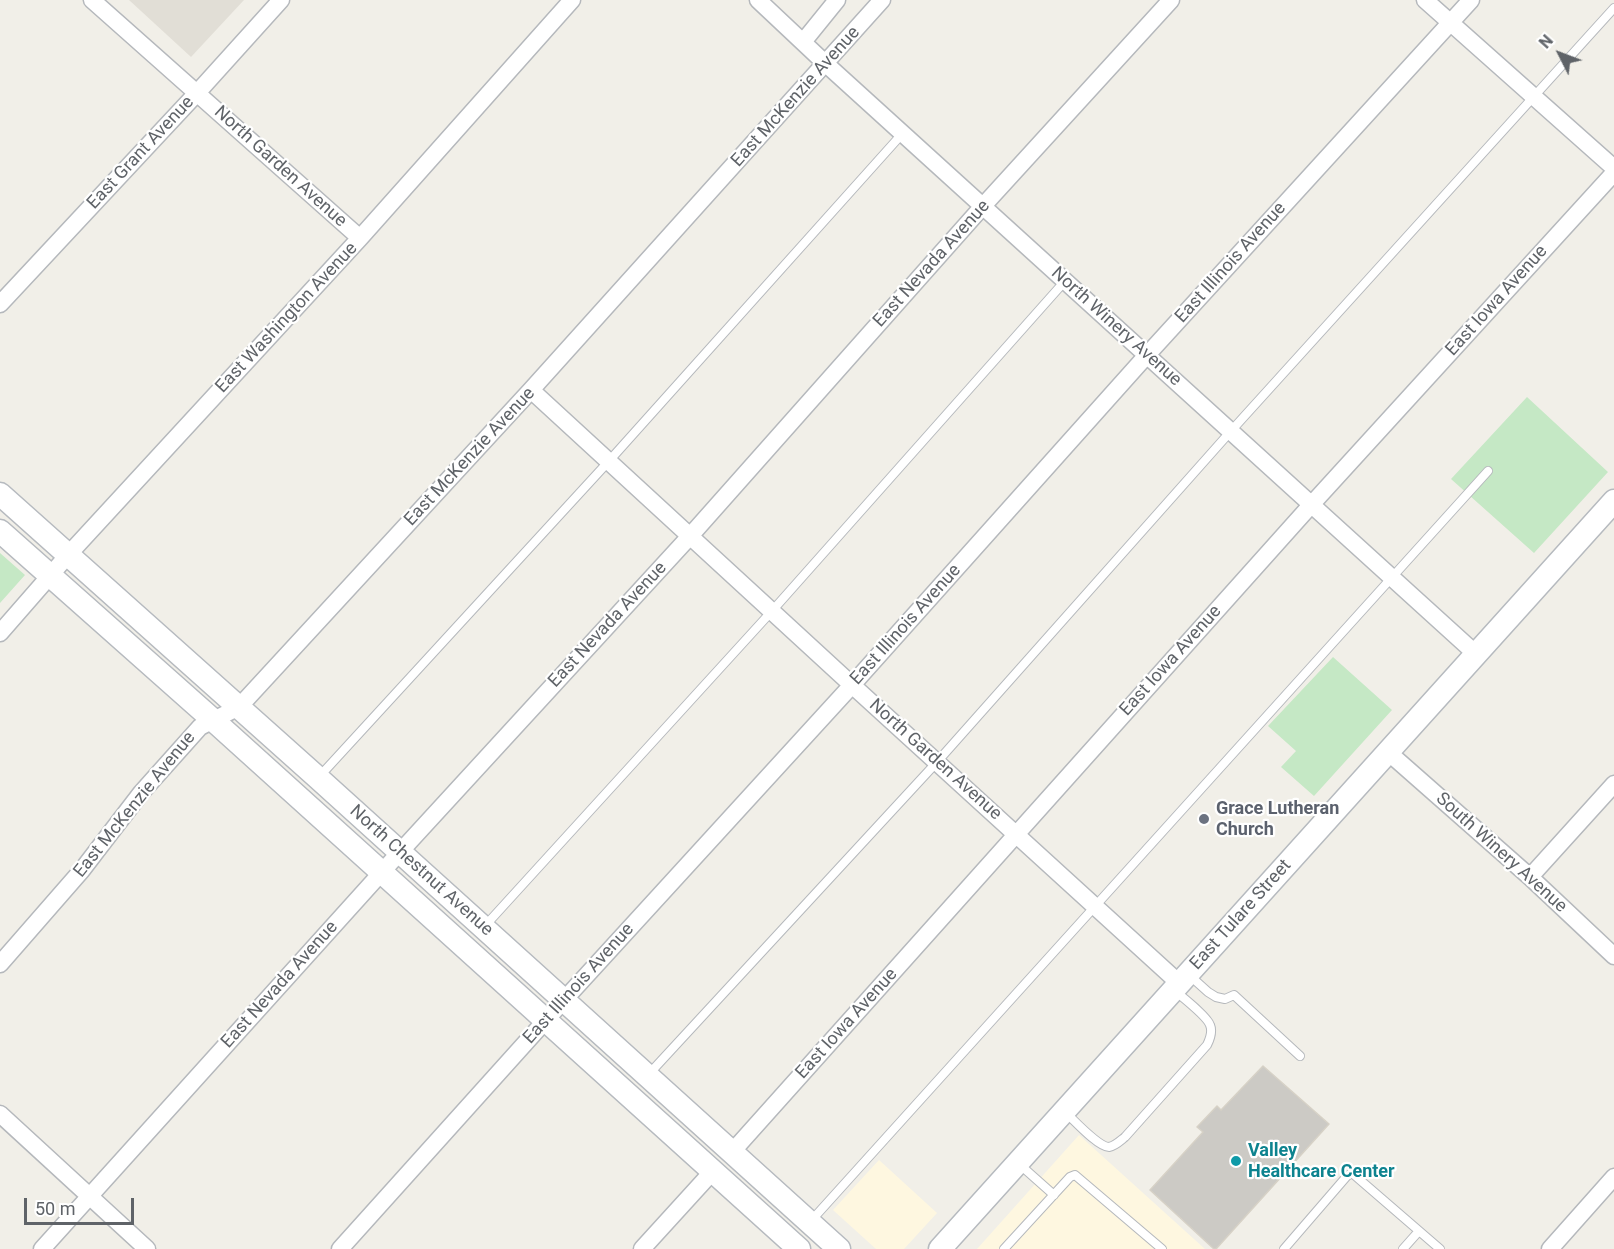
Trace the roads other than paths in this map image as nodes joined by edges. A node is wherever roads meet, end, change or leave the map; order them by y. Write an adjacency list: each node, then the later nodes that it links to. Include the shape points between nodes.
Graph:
1 (92, 0): 14 (street, North Garden Avenue)
2 (281, 0): 14 (street, East Grant Avenue)
3 (572, 0): 20 (street, East Washington Avenue)
4 (758, 0): 12 (street, North Winery Avenue)
5 (837, 0): 12 (street, East McKenzie Avenue)
6 (882, 0): 13 (street, East McKenzie Avenue)
7 (1171, 0): 19 (street, East Nevada Avenue)
8 (1425, 0): 11 (street)
9 (1471, 0): 11 (street, East Illinois Avenue)
10 (1614, 8): 15 (lane)
11 (1450, 23): 15 (street); 23 (street, East Illinois Avenue)
12 (803, 42): 13 (street, North Winery Avenue)
13 (826, 64): 16 (street, North Winery Avenue); 24 (street, East McKenzie Avenue)
14 (197, 93): 20 (street, North Garden Avenue); 22 (street, East Grant Avenue)
15 (1533, 97): 17 (street); 25 (lane)
16 (902, 134): 19 (street, North Winery Avenue); 26 (lane)
17 (1614, 168)
18 (1614, 173): 30 (street, East Iowa Avenue)
19 (983, 206): 21 (street, North Winery Avenue); 32 (street, East Nevada Avenue)
20 (360, 238): 33 (street, East Washington Avenue)
21 (1065, 281): 23 (street, North Winery Avenue); 36 (lane)
22 (0, 304)
23 (1147, 355): 25 (street, North Winery Avenue); 39 (street, East Illinois Avenue)
24 (531, 390): 26 (street, North Garden Avenue); 40 (street, East McKenzie Avenue)
25 (1231, 431): 30 (street, North Winery Avenue); 43 (lane)
26 (609, 461): 32 (street, North Garden Avenue); 44 (lane)
27 (1488, 471): 35 (lane)
28 (0, 494): 33 (main road, North Chestnut Avenue)
29 (1614, 501): 38 (main road, East Tulare Street)
30 (1311, 505): 35 (street, North Winery Avenue); 46 (street, East Iowa Avenue)
31 (0, 531): 34 (main road, North Chestnut Avenue)
32 (691, 535): 36 (street, North Garden Avenue); 47 (street, East Nevada Avenue)
33 (68, 555): 34 (street, East Washington Avenue); 40 (main road, North Chestnut Avenue)
34 (50, 575): 37 (street, East Washington Avenue); 41 (main road, North Chestnut Avenue)
35 (1392, 578): 38 (street, North Winery Avenue); 50 (lane)
36 (772, 611): 39 (street, North Garden Avenue); 51 (lane)
37 (0, 633)
38 (1476, 654): 42 (main road, East Tulare Street)
39 (852, 685): 43 (street, North Garden Avenue); 55 (street, East Illinois Avenue)
40 (239, 707): 41 (street, East McKenzie Avenue); 44 (main road, North Chestnut Avenue)
41 (213, 720): 48 (main road, North Chestnut Avenue); 53 (street, East McKenzie Avenue, via 200,727 170,759)
42 (1388, 752): 49 (street, South Winery Avenue); 54 (main road, East Tulare Street)
43 (937, 762): 46 (street, North Garden Avenue); 58 (lane)
44 (318, 778): 47 (main road, North Chestnut Avenue)
45 (1614, 784): 49 (street)
46 (1017, 834): 50 (street, North Garden Avenue); 62 (street, East Iowa Avenue)
47 (400, 852): 48 (street, East Nevada Avenue); 51 (main road, North Chestnut Avenue)
48 (381, 872): 56 (main road, North Chestnut Avenue); 67 (street, East Nevada Avenue)
49 (1530, 877): 52 (street, South Winery Avenue)
50 (1095, 908): 54 (street, North Garden Avenue); 68 (lane)
51 (483, 927): 55 (main road, North Chestnut Avenue)
52 (1614, 956)
53 (0, 964)
54 (1180, 982): 57 (lane, via 1216,997 1234,995); 60 (main road, East Tulare Street); 60 (lane, via 1210,1025 1211,1034 1207,1045 1125,1137 1108,1147 1100,1144)
55 (564, 1000): 56 (street, East Illinois Avenue); 58 (main road, North Chestnut Avenue)
56 (545, 1021): 59 (main road, North Chestnut Avenue); 72 (street, East Illinois Avenue)
57 (1300, 1056)
58 (648, 1076): 62 (main road, North Chestnut Avenue)
59 (630, 1097): 62 (main road, via 659,1106 716,1155); 64 (main road, North Chestnut Avenue)
60 (1064, 1111): 63 (main road, East Tulare Street)
61 (0, 1114): 67 (street)
62 (732, 1152): 68 (main road, North Chestnut Avenue)
63 (1017, 1163): 66 (lane); 76 (main road, East Tulare Street)
64 (713, 1171): 73 (street); 74 (main road, North Chestnut Avenue)
65 (1613, 1180): 82 (street)
66 (1054, 1195): 77 (lane); 78 (lane, via 1075,1175)
67 (89, 1197): 70 (street, East Nevada Avenue); 71 (street)
68 (810, 1222): 75 (main road, North Chestnut Avenue)
69 (1419, 1231): 79 (lane, via 1352,1173); 80 (lane); 81 (lane)
70 (42, 1249)
71 (147, 1249)
72 (340, 1249)
73 (642, 1249)
74 (800, 1249)
75 (839, 1249)
76 (940, 1249)
77 (1004, 1249)
78 (1162, 1249)
79 (1284, 1249)
80 (1403, 1249)
81 (1440, 1249)
82 (1550, 1249)

